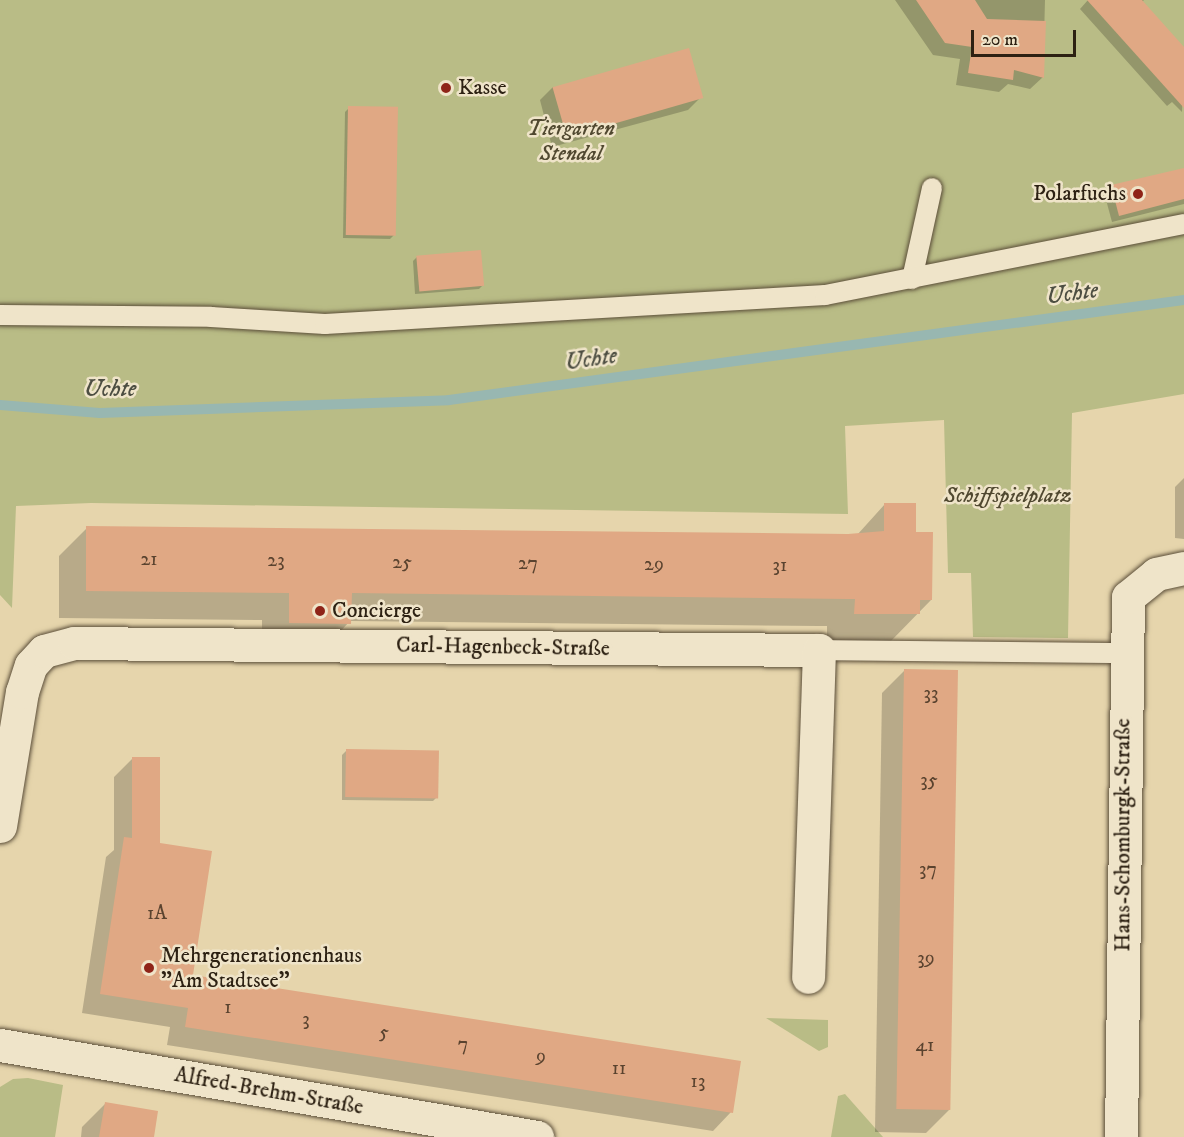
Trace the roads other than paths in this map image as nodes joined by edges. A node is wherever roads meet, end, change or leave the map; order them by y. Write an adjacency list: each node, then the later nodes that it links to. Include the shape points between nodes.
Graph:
1 (932, 188): 3 (lane)
2 (1184, 224): 3 (lane)
3 (912, 279): 4 (lane, via 825,294 324,324 211,317)
4 (0, 315)
5 (1184, 568): 7 (street, Hans-Schomburgk-Straße, via 1156,574 1128,597)
6 (819, 650): 7 (lane); 8 (street, Carl-Hagenbeck-Straße, via 74,643 44,651 31,665 22,692); 9 (street)
7 (1125, 653): 12 (street, Hans-Schomburgk-Straße)
8 (0, 826)
9 (808, 978)
10 (0, 1045): 11 (street, Alfred-Brehm-Straße)
11 (537, 1137)
12 (1121, 1137)

